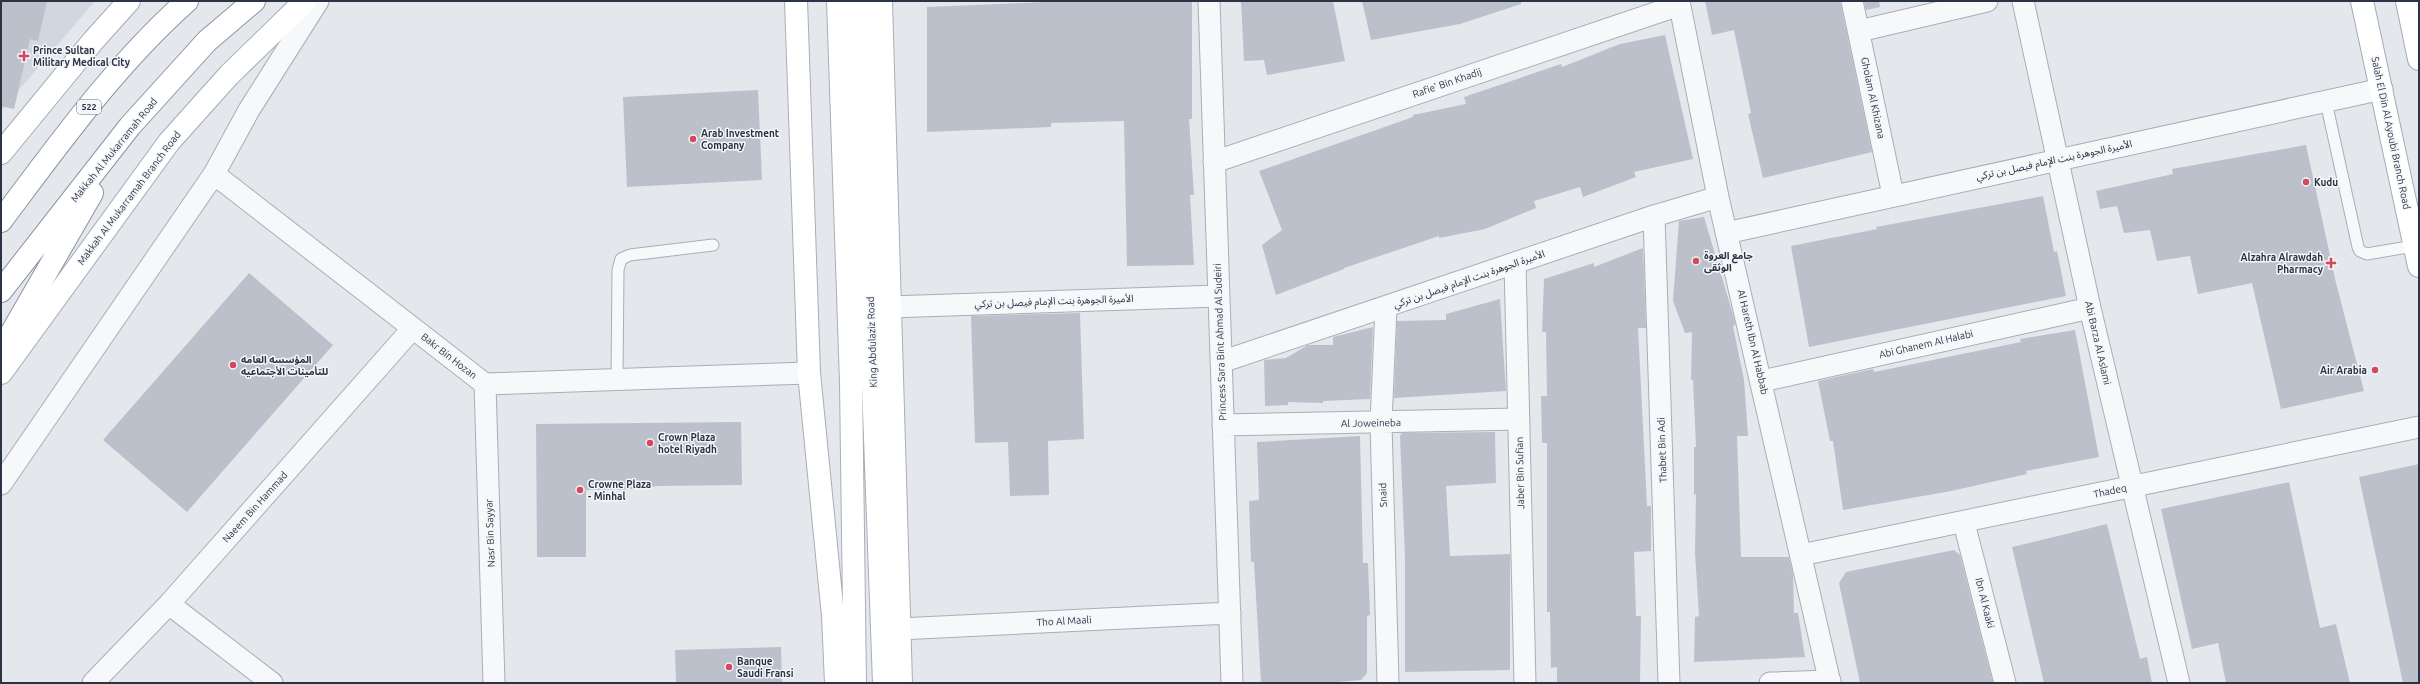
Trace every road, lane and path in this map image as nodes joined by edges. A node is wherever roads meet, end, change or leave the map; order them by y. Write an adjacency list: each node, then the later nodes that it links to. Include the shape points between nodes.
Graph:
1 (187, 1): 29 (main road, 522, via 160,25 74,125)
2 (254, 1): 21 (main road, Makkah Al Mukarramah Road, via 207,41)
3 (305, 1): 42 (main road, Makkah Al Mukarramah Branch Road, via 229,75 169,142)
4 (318, 1): 25 (street, via 249,110)
5 (796, 1): 43 (main road)
6 (838, 1): 63 (main road, via 851,382)
7 (859, 1): 64 (main road, King Abdulaziz Road)
8 (881, 1): 36 (main road)
9 (1209, 1): 24 (street, Princess Sara Bint Ahmad Al Sudeiri)
10 (1852, 1): 17 (street, Gholam Al Khizana)
11 (1987, 1): 17 (street)
12 (2023, 1): 23 (street, Abi Barza Al Aslami)
13 (2362, 1): 19 (main road, Salah El Din Al Ayoubi Branch Road)
14 (2406, 1): 18 (main road)
15 (127, 3): 22 (main road)
16 (1679, 3): 24 (street, Rafie' Bin Khadij); 27 (street, Al Hareth Ibn Al Habbab)
17 (1859, 32): 26 (street, Gholam Al Khizana)
18 (2419, 59)
19 (2382, 89): 20 (street, الأميرة الجوهرة بنت الإمام فيصل بن تركي); 32 (main road, Salah El Din Al Ayoubi Branch Road)
20 (2326, 102): 23 (street, الأميرة الجوهرة بنت الإمام فيصل بن تركي); 32 (lane, via 2360,251)
21 (130, 126): 34 (main road, Makkah Al Mukarramah Road); 40 (main road)
22 (1, 153)
23 (2056, 160): 26 (street, الأميرة الجوهرة بنت الإمام فيصل بن تركي); 38 (street, Abi Barza Al Aslami)
24 (1214, 162): 35 (street, Princess Sara Bint Ahmad Al Sudeiri)
25 (214, 174): 39 (street, Bakr Bin Hozan); 51 (street)
26 (1893, 195): 30 (street, الأميرة الجوهرة بنت الإمام فيصل بن تركي)
27 (1718, 197): 28 (street, الأميرة الجوهرة بنت الإمام فيصل بن تركي); 30 (street, Al Hareth Ibn Al Habbab)
28 (1654, 216): 33 (street, الأميرة الجوهرة بنت الإمام فيصل بن تركي); 69 (street, Thabet Bin Adi)
29 (1, 221)
30 (1726, 233): 45 (street, Al Hareth Ibn Al Habbab)
31 (713, 245): 44 (lane, via 630,255 621,259 618,270)
32 (2416, 256)
33 (1516, 263): 37 (street, الأميرة الجوهرة بنت الإمام فيصل بن تركي); 47 (street, Jaber Bin Sufian)
34 (1, 291)
35 (1219, 296): 36 (street, الأميرة الجوهرة بنت الإمام فيصل بن تركي); 41 (street, Princess Sara Bint Ahmad Al Sudeiri)
36 (889, 307): 57 (main road)
37 (1386, 308): 41 (street, الأميرة الجوهرة بنت الإمام فيصل بن تركي); 48 (street, Snaid)
38 (2090, 308): 45 (street, Abi Ghanem Al Halabi); 52 (street, Abi Barza Al Aslami)
39 (413, 328): 46 (street, Bakr Bin Hozan); 55 (street, Naeem Bin Hammad)
40 (1, 351)
41 (1221, 362): 49 (street, Princess Sara Bint Ahmad Al Sudeiri)
42 (1, 373)
43 (809, 373): 44 (street, Bakr Bin Hozan); 62 (main road, via 833,616)
44 (617, 380): 46 (street, Bakr Bin Hozan)
45 (1762, 381): 54 (street, Al Hareth Ibn Al Habbab)
46 (485, 384): 61 (street, Nasr Bin Sayyar)
47 (1519, 419): 48 (street, Al Joweineba); 68 (street, Jaber Bin Sufian)
48 (1381, 422): 49 (street, Al Joweineba); 67 (street, Snaid)
49 (1223, 425): 56 (street, Princess Sara Bint Ahmad Al Sudeiri)
50 (2419, 427): 52 (street, Thadeq)
51 (1, 484)
52 (2131, 486): 53 (street, Thadeq); 72 (street, Abi Barza Al Aslami)
53 (1964, 523): 54 (street, Thadeq); 71 (street, Ibn Al Kaaki)
54 (1801, 555): 58 (street, Al Hareth Ibn Al Habbab)
55 (169, 604): 59 (street, Naeem Bin Hammad); 60 (street)
56 (1230, 613): 57 (street, Tho Al Maali); 66 (street, Princess Sara Bint Ahmad Al Sudeiri)
57 (899, 629): 65 (main road)
58 (1830, 682): 70 (street)
59 (93, 683)
60 (272, 683)
61 (494, 683)
62 (836, 683)
63 (855, 683)
64 (884, 683)
65 (901, 683)
66 (1232, 683)
67 (1388, 683)
68 (1525, 683)
69 (1669, 683)
70 (1770, 683)
71 (2005, 683)
72 (2179, 683)

